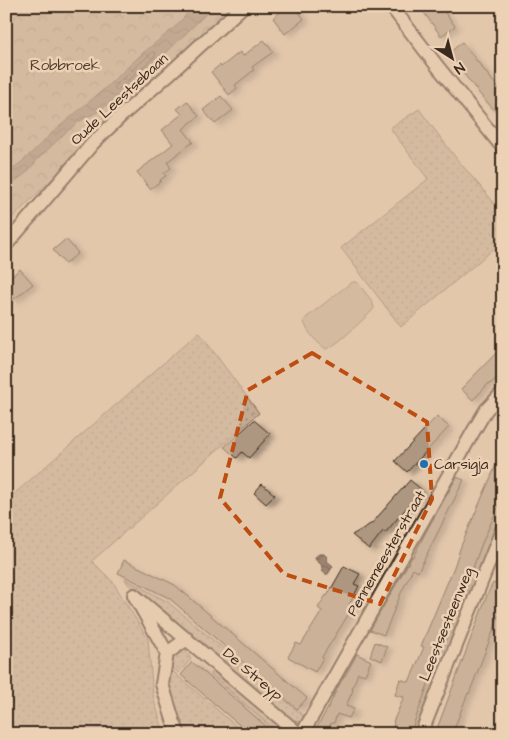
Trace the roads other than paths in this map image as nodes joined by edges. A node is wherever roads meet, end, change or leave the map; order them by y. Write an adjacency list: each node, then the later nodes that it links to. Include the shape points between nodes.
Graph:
1 (243, 6): 4 (street, Oude Leestsebaan, via 93,143)
2 (391, 6): 3 (street)
3 (503, 148)
4 (6, 245)
5 (503, 392): 10 (street, Pennemeesterstraat, via 486,410)
6 (503, 527): 11 (street, Leestsesteenweg)
7 (187, 639): 8 (street); 8 (street, De Streyp, via 134,595); 10 (street, De Streyp)
8 (167, 653): 9 (street, via 162,684)
9 (179, 734)
10 (301, 734)
11 (421, 734)

